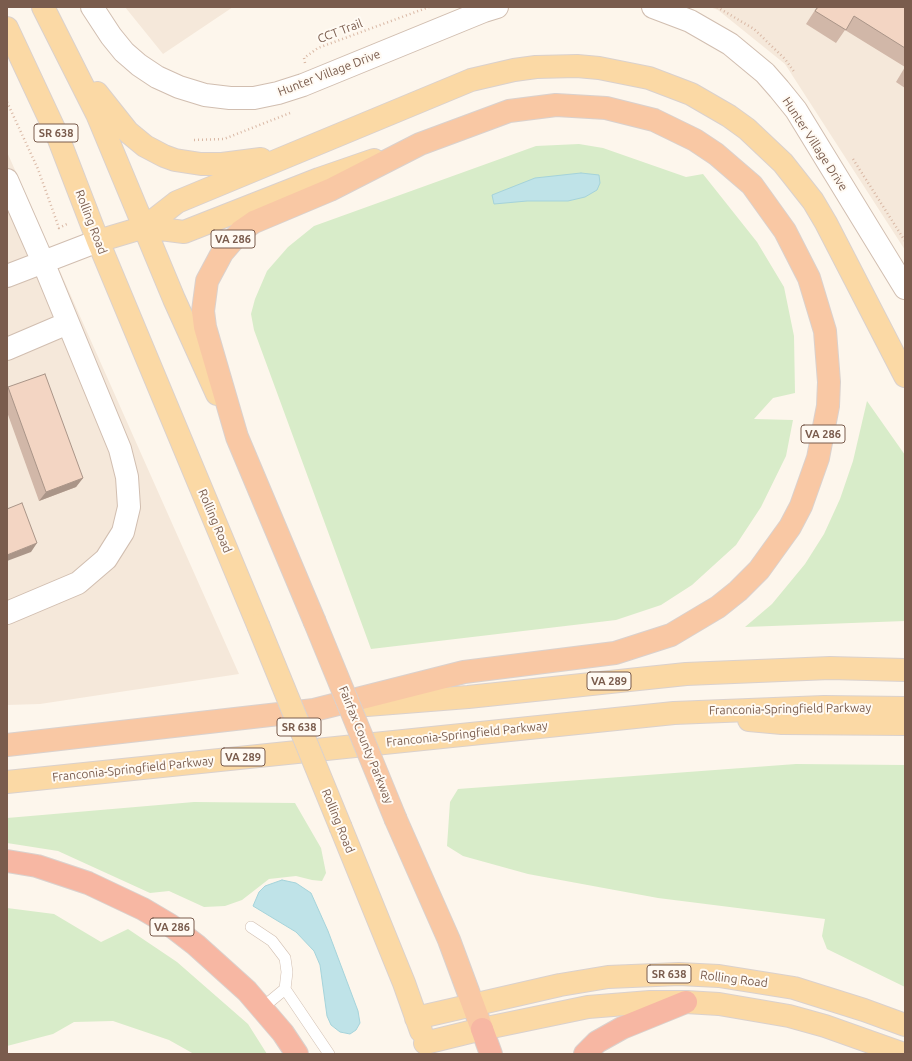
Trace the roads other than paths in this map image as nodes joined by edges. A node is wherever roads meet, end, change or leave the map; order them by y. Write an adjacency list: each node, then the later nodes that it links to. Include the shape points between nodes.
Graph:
1 (43, 7): 6 (main road)
2 (92, 7): 3 (street, Hunter Village Drive, via 124,52 151,73 179,88 230,98 254,98 297,87)
3 (497, 7)
4 (654, 7): 14 (street, Hunter Village Drive, via 690,21 730,44 765,73 796,110)
5 (7, 28): 11 (main road, Rolling Road / SR 638, via 58,137)
6 (67, 51): 8 (main road, via 119,123 136,140 159,154 176,160 209,165); 10 (main road)
7 (420, 144): 10 (main road, via 319,179 184,232); 18 (highway, VA 286, via 330,190 254,222 241,231 222,253 207,280 202,311); 22 (highway, VA 286, via 509,111 556,105 606,108 654,120 695,140 716,154 752,185 769,206 809,278 825,331 828,394 823,434 818,458 801,506 776,549 738,591 696,622 671,634 616,653 464,672)
8 (288, 155): 10 (main road, via 177,202); 17 (main road, via 471,80 514,70 558,66 599,68 630,73 669,84 710,104 741,125 765,145 799,182 826,223)
9 (7, 180): 12 (street)
10 (145, 227): 11 (main road); 18 (main road, via 174,299)
11 (98, 241): 12 (street); 33 (main road, Rolling Road / SR 638, bridge, via 341,828)
12 (43, 262): 13 (street); 15 (street)
13 (7, 276)
14 (905, 288)
15 (68, 323): 16 (street); 19 (street, via 120,449 127,477 129,507 123,532 106,558 78,583)
16 (7, 349)
17 (905, 376)
18 (237, 437): 31 (highway, Fairfax County Parkway / VA 286, bridge, via 396,820 449,940)
19 (7, 613)
20 (905, 670): 22 (main road, VA 289, via 830,668 686,674)
21 (905, 708): 23 (main road, Franconia-Springfield Parkway / VA 289, via 824,707)
22 (314, 710): 25 (highway, VA 286)
23 (674, 713): 24 (main road, via 782,724); 26 (main road, Franconia-Springfield Parkway / VA 289)
24 (905, 724)
25 (7, 744)
26 (7, 782)
27 (7, 861): 32 (highway, VA 286, via 61,873 143,909 196,945)
28 (251, 927): 29 (lane, via 272,941 286,958)
29 (285, 989): 32 (lane); 38 (lane)
30 (686, 1002): 35 (main road, Rolling Road / SR 638, via 588,1007); 40 (highway, via 622,1028 597,1042); 41 (main road, Rolling Road / SR 638, via 726,1005 789,1016 860,1037)
31 (473, 1004): 33 (main road, Rolling Road / SR 638); 34 (main road, Rolling Road / SR 638, via 608,977 685,974 756,981 794,988); 35 (highway, Fairfax County Parkway / VA 286)
32 (262, 1008): 37 (highway, VA 286)
33 (416, 1018): 36 (main road, Rolling Road / SR 638)
34 (905, 1025)
35 (482, 1028): 36 (main road, Rolling Road / SR 638); 39 (highway, Fairfax County Parkway / VA 286)
36 (427, 1048)
37 (297, 1054)
38 (329, 1054)
39 (491, 1054)
40 (585, 1054)
41 (904, 1054)

